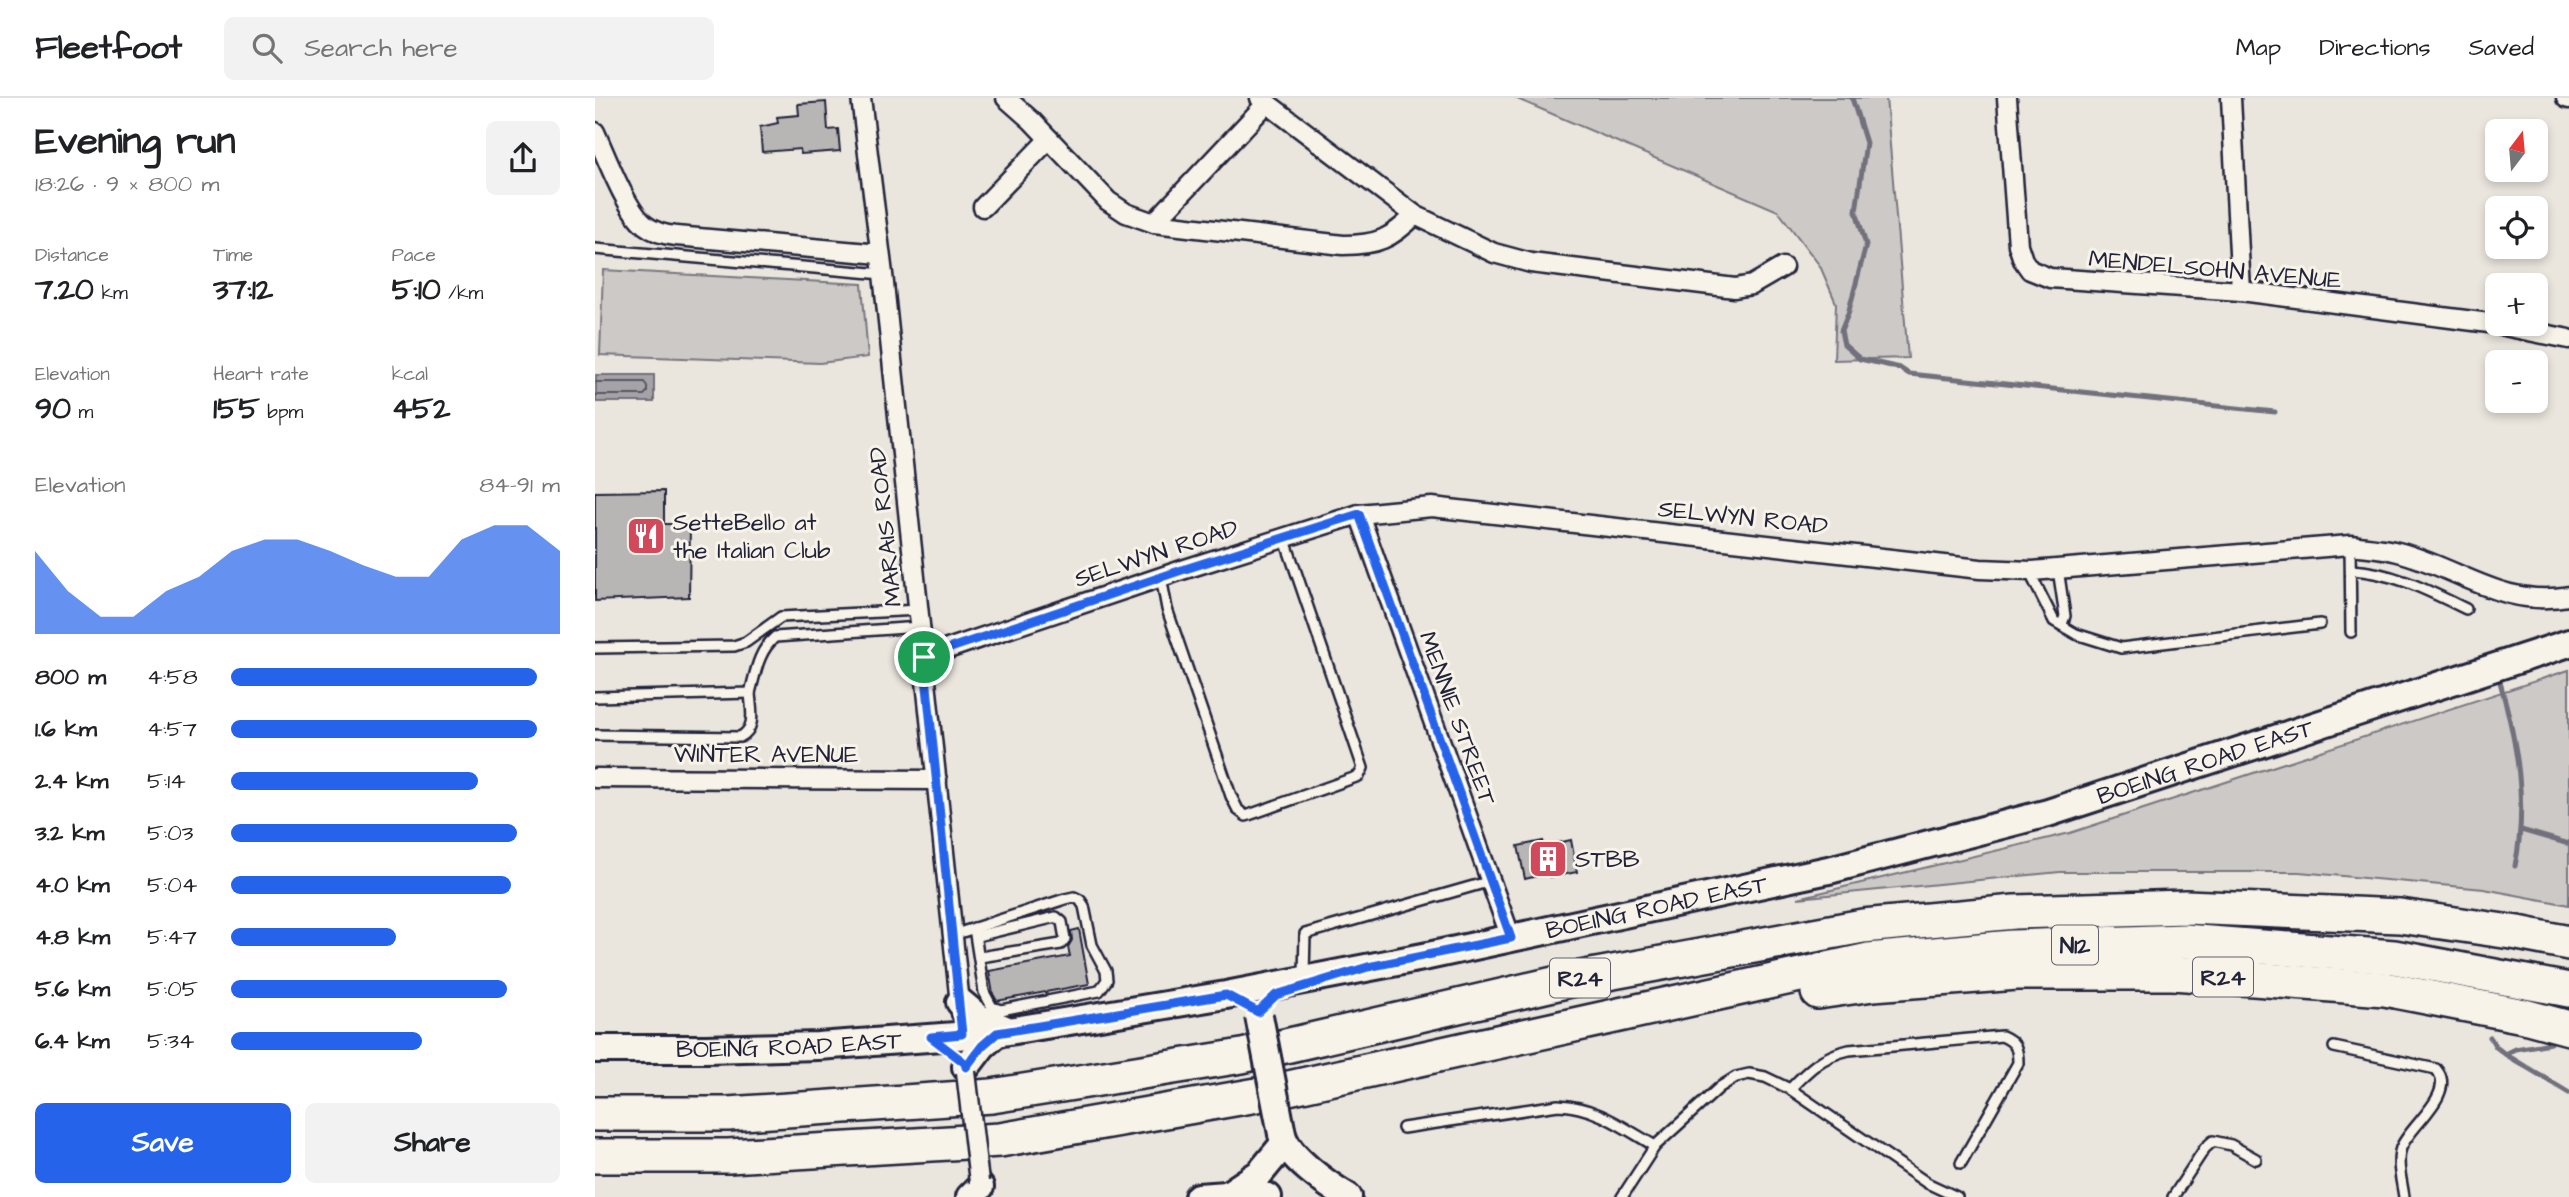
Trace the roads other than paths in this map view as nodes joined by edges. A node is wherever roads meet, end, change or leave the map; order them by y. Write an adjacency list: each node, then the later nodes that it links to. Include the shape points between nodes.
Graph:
1 (861, 98): 12 (street, MARAIS ROAD)
2 (1006, 98): 7 (street)
3 (2007, 98): 15 (street, MENDELSOHN AVENUE, via 2015,225 2030,270 2050,278)
4 (2231, 98): 15 (street)
5 (1263, 101): 9 (street); 10 (street)
6 (595, 132): 12 (street, via 631,207 654,231)
7 (1049, 139): 8 (street); 10 (street, via 1108,201)
8 (983, 207)
9 (1415, 215): 10 (street, via 1397,233 1365,245); 13 (street, via 1494,253 1531,263 1735,288 1752,285)
10 (1154, 223)
11 (595, 249): 14 (lane)
12 (880, 254): 14 (street, MARAIS ROAD)
13 (1783, 267)
14 (883, 274): 26 (street, MARAIS ROAD)
15 (2241, 291): 16 (street, MENDELSOHN AVENUE, via 2489,323)
16 (2569, 339)
17 (1359, 514): 18 (street, SELWYN ROAD); 22 (street, SELWYN ROAD, via 1432,507); 38 (street, MENNIE STREET)
18 (1284, 537): 23 (street, SELWYN ROAD); 23 (lane, via 1363,768 1359,776 1246,816 1231,796 1167,609)
19 (2350, 545): 20 (street, SELWYN ROAD); 21 (lane); 24 (street, SELWYN ROAD, via 2398,551 2520,598)
20 (2058, 569): 22 (street, SELWYN ROAD); 27 (lane, via 2065,616)
21 (2351, 570): 25 (lane, via 2374,571 2422,587); 29 (lane)
22 (2029, 571): 27 (lane, via 2054,621)
23 (1161, 577): 32 (street, SELWYN ROAD)
24 (2569, 596)
25 (2466, 609)
26 (919, 619): 31 (lane, via 781,617 734,646); 32 (street, MARAIS ROAD); 33 (lane, via 775,637 765,646)
27 (2062, 624): 28 (lane, via 2076,634 2121,648)
28 (2320, 624)
29 (2351, 632)
30 (2569, 643): 41 (main road, BOEING ROAD EAST, via 2048,813 1833,870)
31 (595, 648)
32 (924, 657): 37 (street, MARAIS ROAD)
33 (750, 693): 34 (lane); 35 (lane, via 752,725 740,737)
34 (595, 697)
35 (595, 735)
36 (595, 778): 37 (street, WINTER AVENUE)
37 (937, 780): 40 (street, MARAIS ROAD)
38 (1491, 881): 41 (street, MENNIE STREET); 45 (lane, via 1305,934)
39 (976, 932): 40 (lane); 43 (lane); 43 (lane, via 1056,917 1062,922 1065,939 1061,944); 43 (lane, via 1074,897 1084,906 1092,945 1107,980 1099,991 1001,1010 988,1001)
40 (953, 935): 48 (street, MARAIS ROAD)
41 (1511, 938): 44 (main road, BOEING ROAD EAST)
42 (2569, 943): 59 (highway, R24, via 2400,916 2186,906 2015,912 1849,928 1575,979 1242,1056 992,1096 728,1114)
43 (980, 957)
44 (1368, 967): 45 (main road, BOEING ROAD EAST); 49 (main road, via 1276,995)
45 (1304, 979): 47 (main road, BOEING ROAD EAST)
46 (2569, 990): 50 (highway, N12, via 2394,957 2183,941 2012,947 1868,960)
47 (1226, 995): 49 (main road); 52 (main road, BOEING ROAD EAST)
48 (960, 1002): 52 (main road); 53 (street, MARAIS ROAD)
49 (1259, 1014): 61 (main road, bridge)
50 (1584, 1022): 51 (highway, R24, via 1873,984 2017,973 2173,973 2385,989); 63 (highway, R24, via 1257,1095 1000,1140 727,1156)
51 (2569, 1028)
52 (1003, 1032): 53 (main road, BOEING ROAD EAST); 57 (main road, via 982,1046)
53 (962, 1034): 54 (main road, BOEING ROAD EAST); 57 (street, MARAIS ROAD)
54 (931, 1037): 56 (main road, BOEING ROAD EAST, via 804,1046); 57 (main road)
55 (2334, 1047): 74 (lane, via 2439,1073 2441,1093 2401,1146)
56 (595, 1049)
57 (966, 1067): 66 (street, MARAIS ROAD, bridge)
58 (1790, 1089): 62 (lane, via 1765,1077 1736,1077); 65 (lane, via 1819,1060 1832,1054 2002,1036 2012,1040 2018,1063); 72 (lane, via 1927,1183)
59 (595, 1114)
60 (1403, 1128): 62 (lane, via 1576,1105)
61 (1283, 1139): 67 (main road, via 1260,1173); 70 (main road, via 1322,1181)
62 (1655, 1146): 71 (lane)
63 (595, 1156)
64 (2256, 1159): 73 (lane, via 2213,1141)
65 (1961, 1163)
66 (980, 1192)
67 (1227, 1195): 68 (main road); 69 (main road)
68 (1198, 1197)
69 (1268, 1197)
70 (1347, 1197)
71 (1622, 1197)
72 (1957, 1197)
73 (2173, 1197)
74 (2404, 1197)

